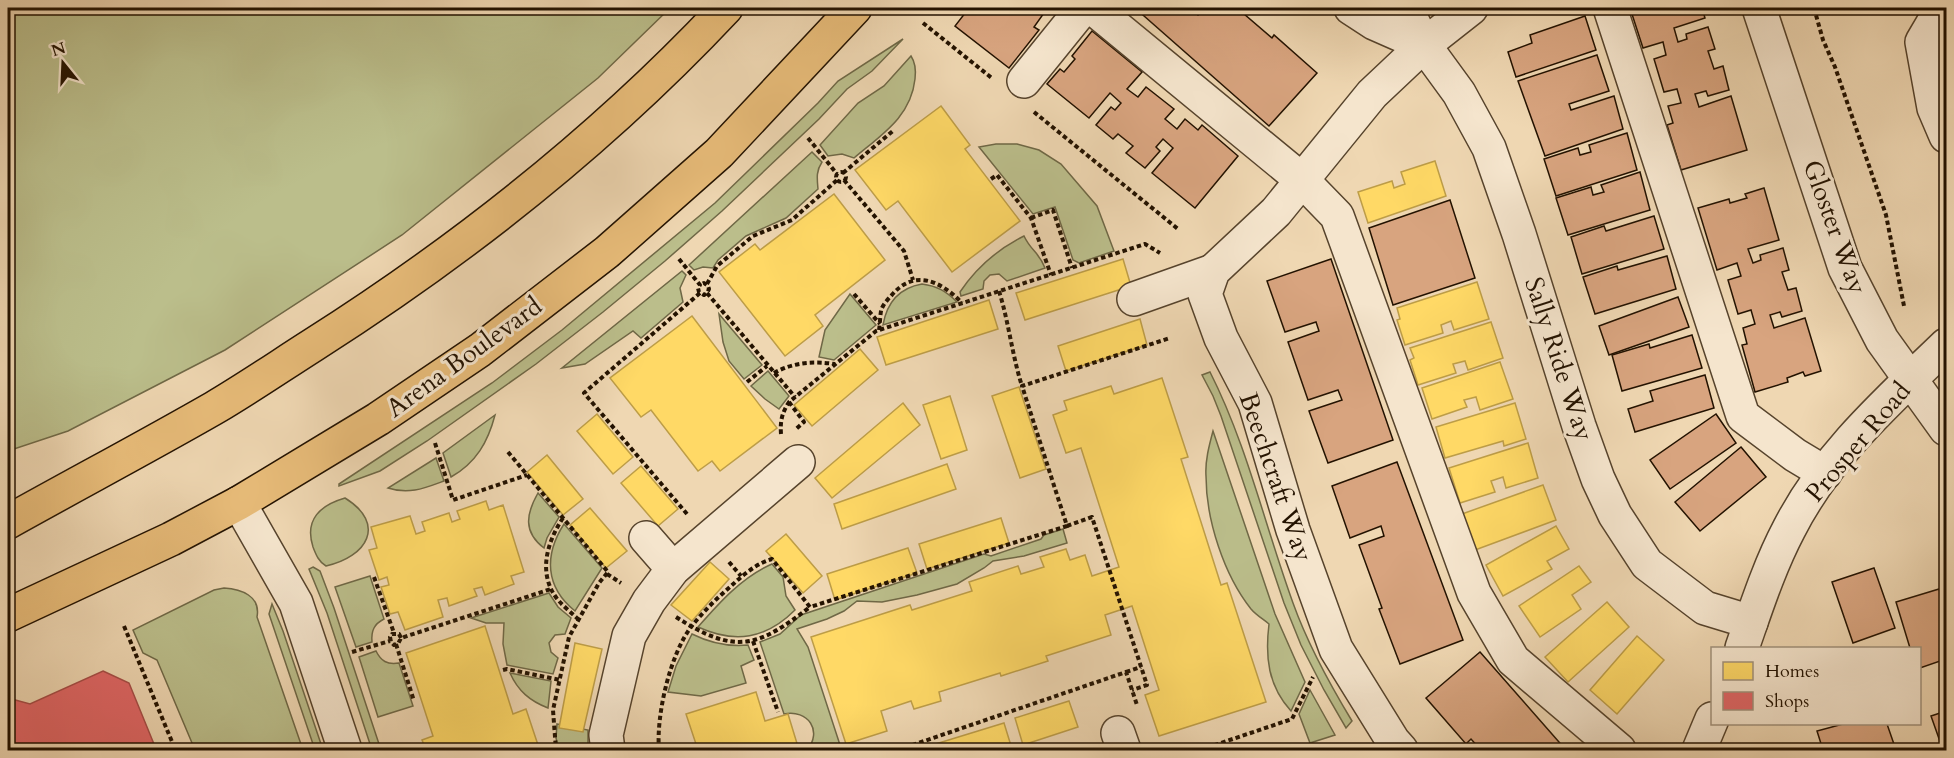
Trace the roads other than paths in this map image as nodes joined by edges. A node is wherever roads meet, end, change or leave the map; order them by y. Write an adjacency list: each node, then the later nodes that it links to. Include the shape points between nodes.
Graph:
1 (726, 8): 23 (main road, via 592,138 452,251 354,319 214,407)
2 (855, 8): 22 (main road, Arena Boulevard, via 719,153 607,252 480,350 378,419)
3 (1083, 8): 12 (street)
4 (1094, 8): 14 (street)
5 (1352, 8): 11 (street, via 1374,23)
6 (1406, 8): 11 (street, Sally Ride Way)
7 (1471, 8): 11 (street)
8 (1610, 8): 21 (street, via 1743,416 1795,456)
9 (1759, 8): 18 (street, Gloster Way, via 1845,268 1873,324)
10 (1942, 8): 13 (street, via 1922,42 1934,108)
11 (1424, 45): 14 (street, via 1372,94); 27 (street, Sally Ride Way, via 1458,93 1489,148 1579,426 1615,514 1647,564)
12 (1018, 91)
13 (1947, 136)
14 (1302, 180): 15 (street, via 1276,212); 32 (street, via 1337,216 1474,593 1513,660)
15 (1213, 271): 16 (street); 29 (street, Beechcraft Way, via 1204,294 1221,338 1255,403 1293,530 1336,649)
16 (1134, 299)
17 (1947, 345): 18 (street, Prosper Road)
18 (1911, 378): 19 (street, Gloster Way); 21 (street, Prosper Road, via 1876,412)
19 (1947, 429)
20 (798, 462): 25 (street)
21 (1825, 473): 27 (street, Prosper Road, via 1789,528)
22 (240, 503): 26 (main road, Arena Boulevard); 30 (street, via 296,603)
23 (8, 522)
24 (646, 538): 25 (street)
25 (673, 569): 31 (street, via 629,636 606,735)
26 (8, 615)
27 (1747, 635)
28 (1711, 723): 33 (street)
29 (1386, 747)
30 (345, 750)
31 (608, 750)
32 (1619, 750)
33 (1699, 750)

